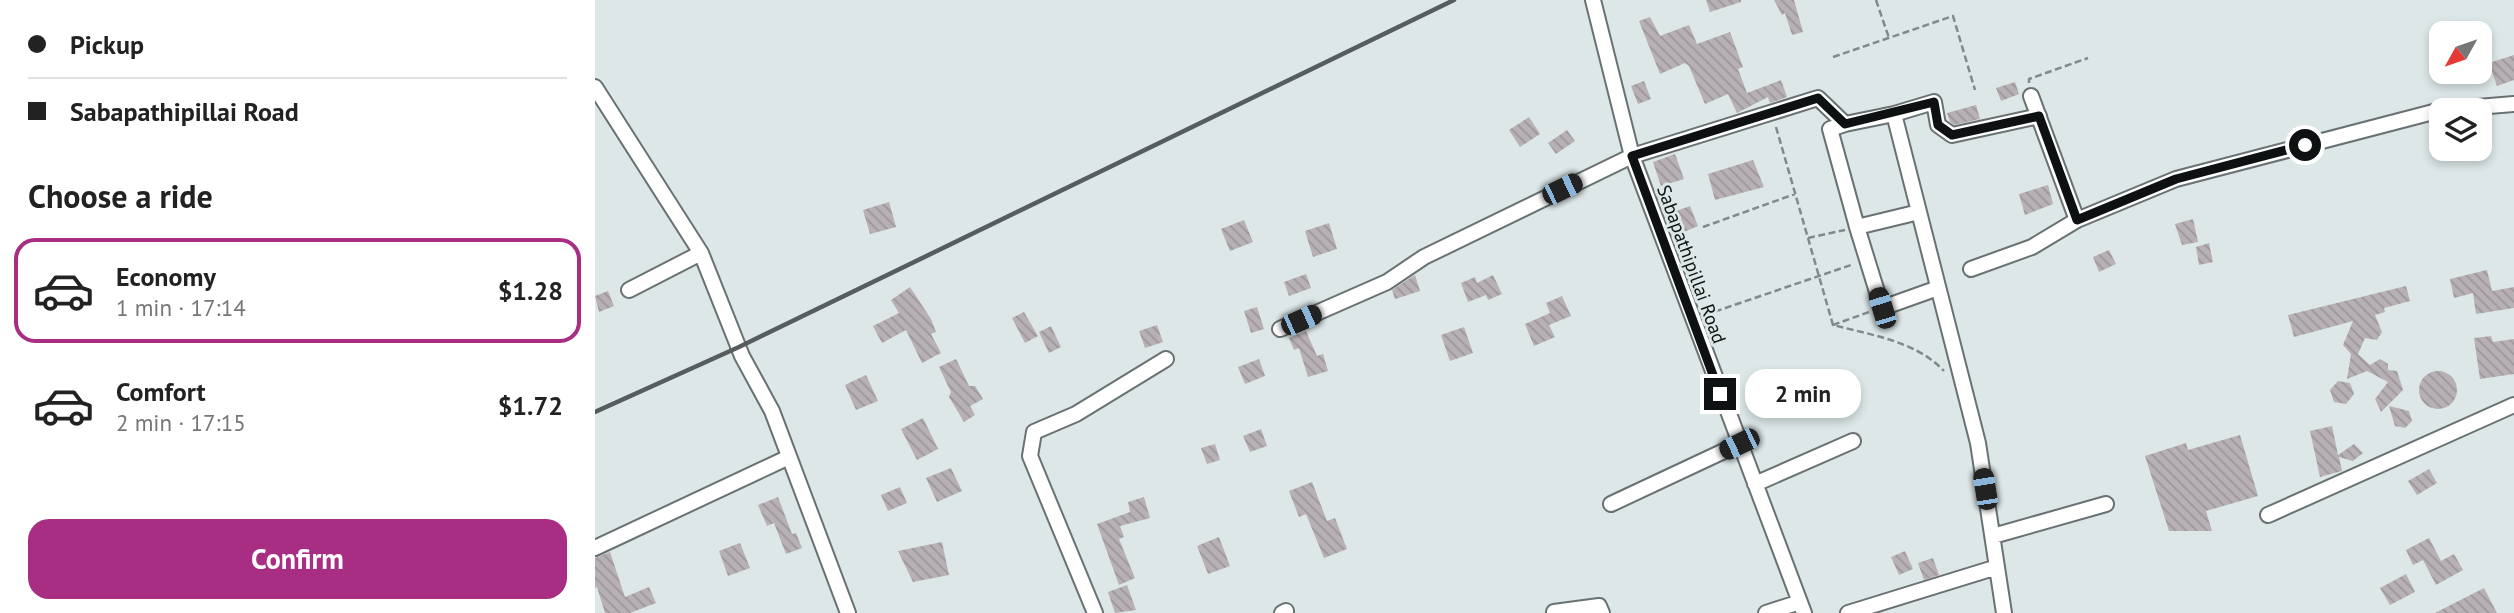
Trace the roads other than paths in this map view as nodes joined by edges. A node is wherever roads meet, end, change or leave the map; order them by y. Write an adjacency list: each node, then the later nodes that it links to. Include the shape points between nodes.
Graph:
1 (1593, 0): 10 (street, Sabapathipillai Road)
2 (595, 87): 14 (street)
3 (2031, 96): 8 (street)
4 (2514, 104): 5 (street)
5 (2492, 106)
6 (2429, 113): 12 (street, via 2176,179)
7 (1894, 114): 8 (street, via 1934,102 1938,125 1952,135); 9 (street); 11 (street)
8 (2039, 116): 12 (street)
9 (1845, 124): 10 (street, via 1818,98); 13 (street, via 1830,129)
10 (1632, 156): 18 (street, via 1424,257 1387,282); 22 (street, Sabapathipillai Road)
11 (1919, 212): 13 (street); 16 (street)
12 (2077, 220): 15 (street, via 2032,247)
13 (1857, 227): 16 (street, via 1882,308)
14 (701, 253): 17 (street); 23 (street)
15 (1971, 269)
16 (1938, 288): 28 (street, via 1978,443)
17 (629, 290)
18 (1280, 329)
19 (1166, 359): 34 (street, via 1076,414 1034,432 1030,456)
20 (2514, 405): 27 (street)
21 (1853, 441): 24 (street)
22 (1739, 444): 24 (street, Sabapathipillai Road); 26 (street)
23 (789, 457): 29 (street); 33 (street)
24 (1755, 484): 31 (street, Sabapathipillai Road)
25 (2106, 504): 28 (street)
26 (1611, 505)
27 (2268, 515)
28 (1993, 536): 30 (street)
29 (595, 548)
30 (1997, 567): 37 (street); 38 (street)
31 (1802, 608): 36 (street)
32 (1554, 612): 35 (street, via 1599,606)
33 (848, 613)
34 (1095, 613)
35 (1602, 613)
36 (1766, 613)
37 (1848, 613)
38 (2004, 613)

